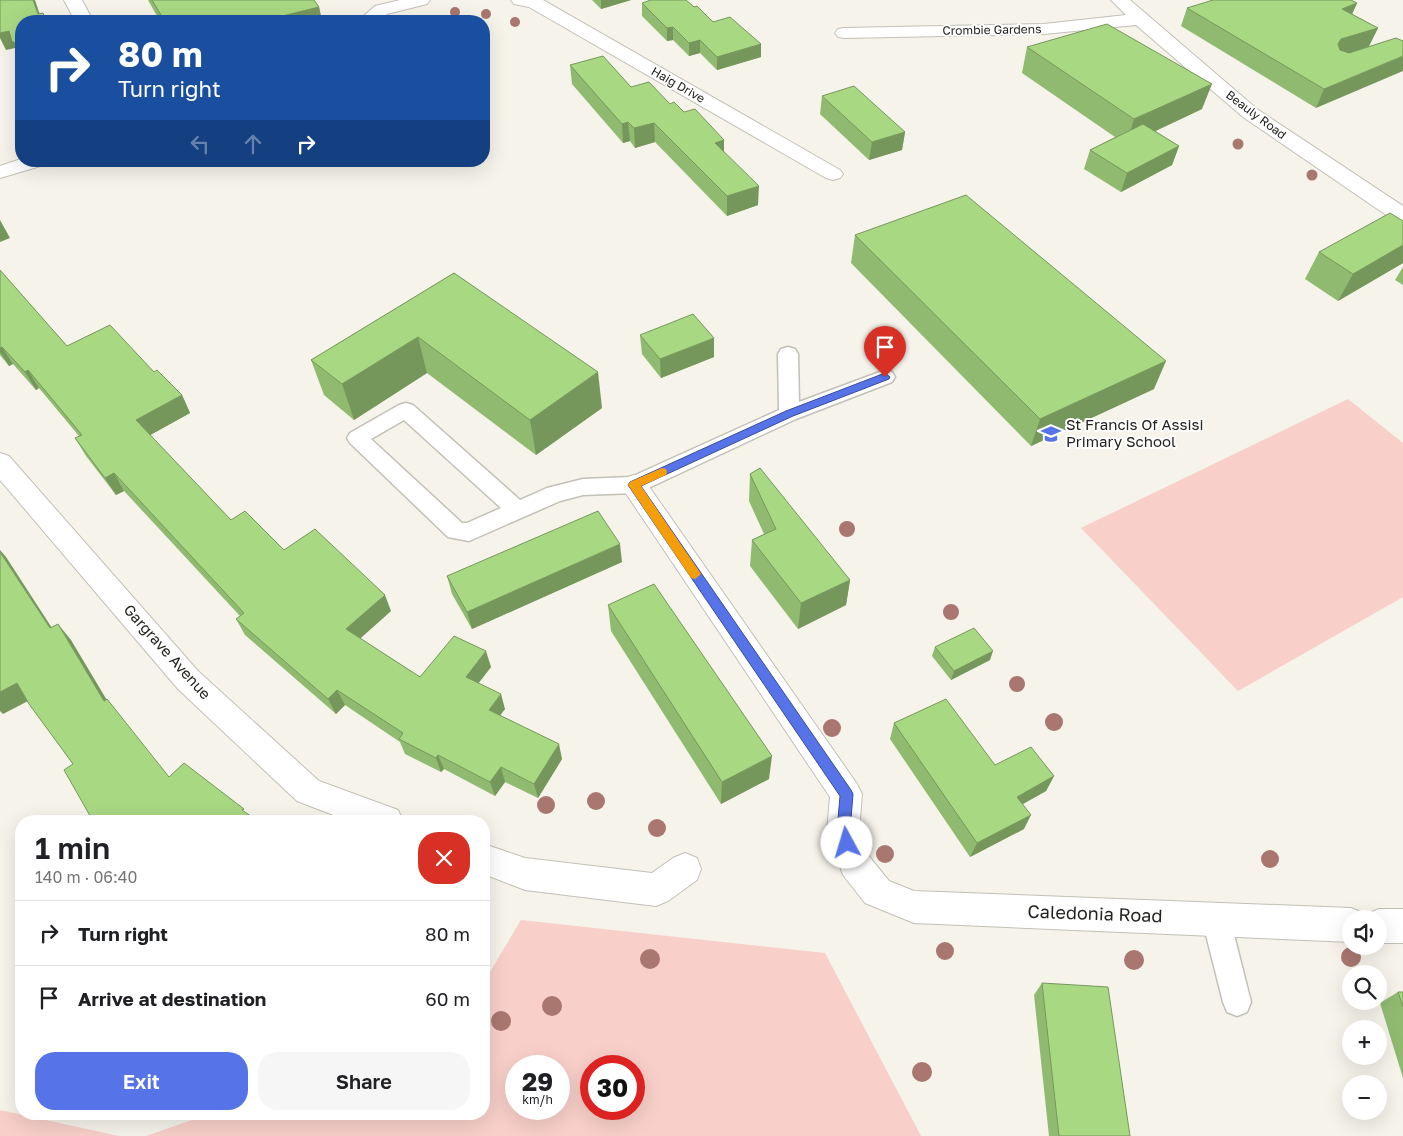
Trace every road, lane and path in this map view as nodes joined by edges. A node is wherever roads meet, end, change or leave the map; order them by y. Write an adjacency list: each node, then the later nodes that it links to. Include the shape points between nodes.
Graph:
1 (73, 0): 5 (street)
2 (420, 0): 6 (street, via 381,10)
3 (520, 0): 11 (street, Haig Drive, via 534,2)
4 (1120, 0): 7 (street, Beauly Road)
5 (81, 15)
6 (375, 15)
7 (1140, 19): 8 (street, Crombie Gardens, via 1044,29); 12 (street, Beauly Road, via 1250,113)
8 (844, 33)
9 (17, 167): 10 (street)
10 (0, 172)
11 (833, 174)
12 (1403, 216)
13 (788, 354): 15 (lane)
14 (885, 377): 15 (lane)
15 (789, 414): 17 (lane)
16 (0, 463): 19 (street, Gargrave Avenue, via 188,680 308,791)
17 (634, 485): 18 (lane, via 583,487 555,494); 22 (street, Caledonia Road, via 846,794 843,831 855,864 877,892 914,907)
18 (518, 511): 18 (lane, via 469,532 456,531 358,438 406,410)
19 (371, 815)
20 (490, 861): 21 (street, via 525,874 656,890)
21 (685, 869)
22 (1216, 919): 23 (street, Caledonia Road); 26 (lane)
23 (1342, 925)
24 (1387, 926): 25 (street)
25 (1403, 926)
26 (1237, 1002)

